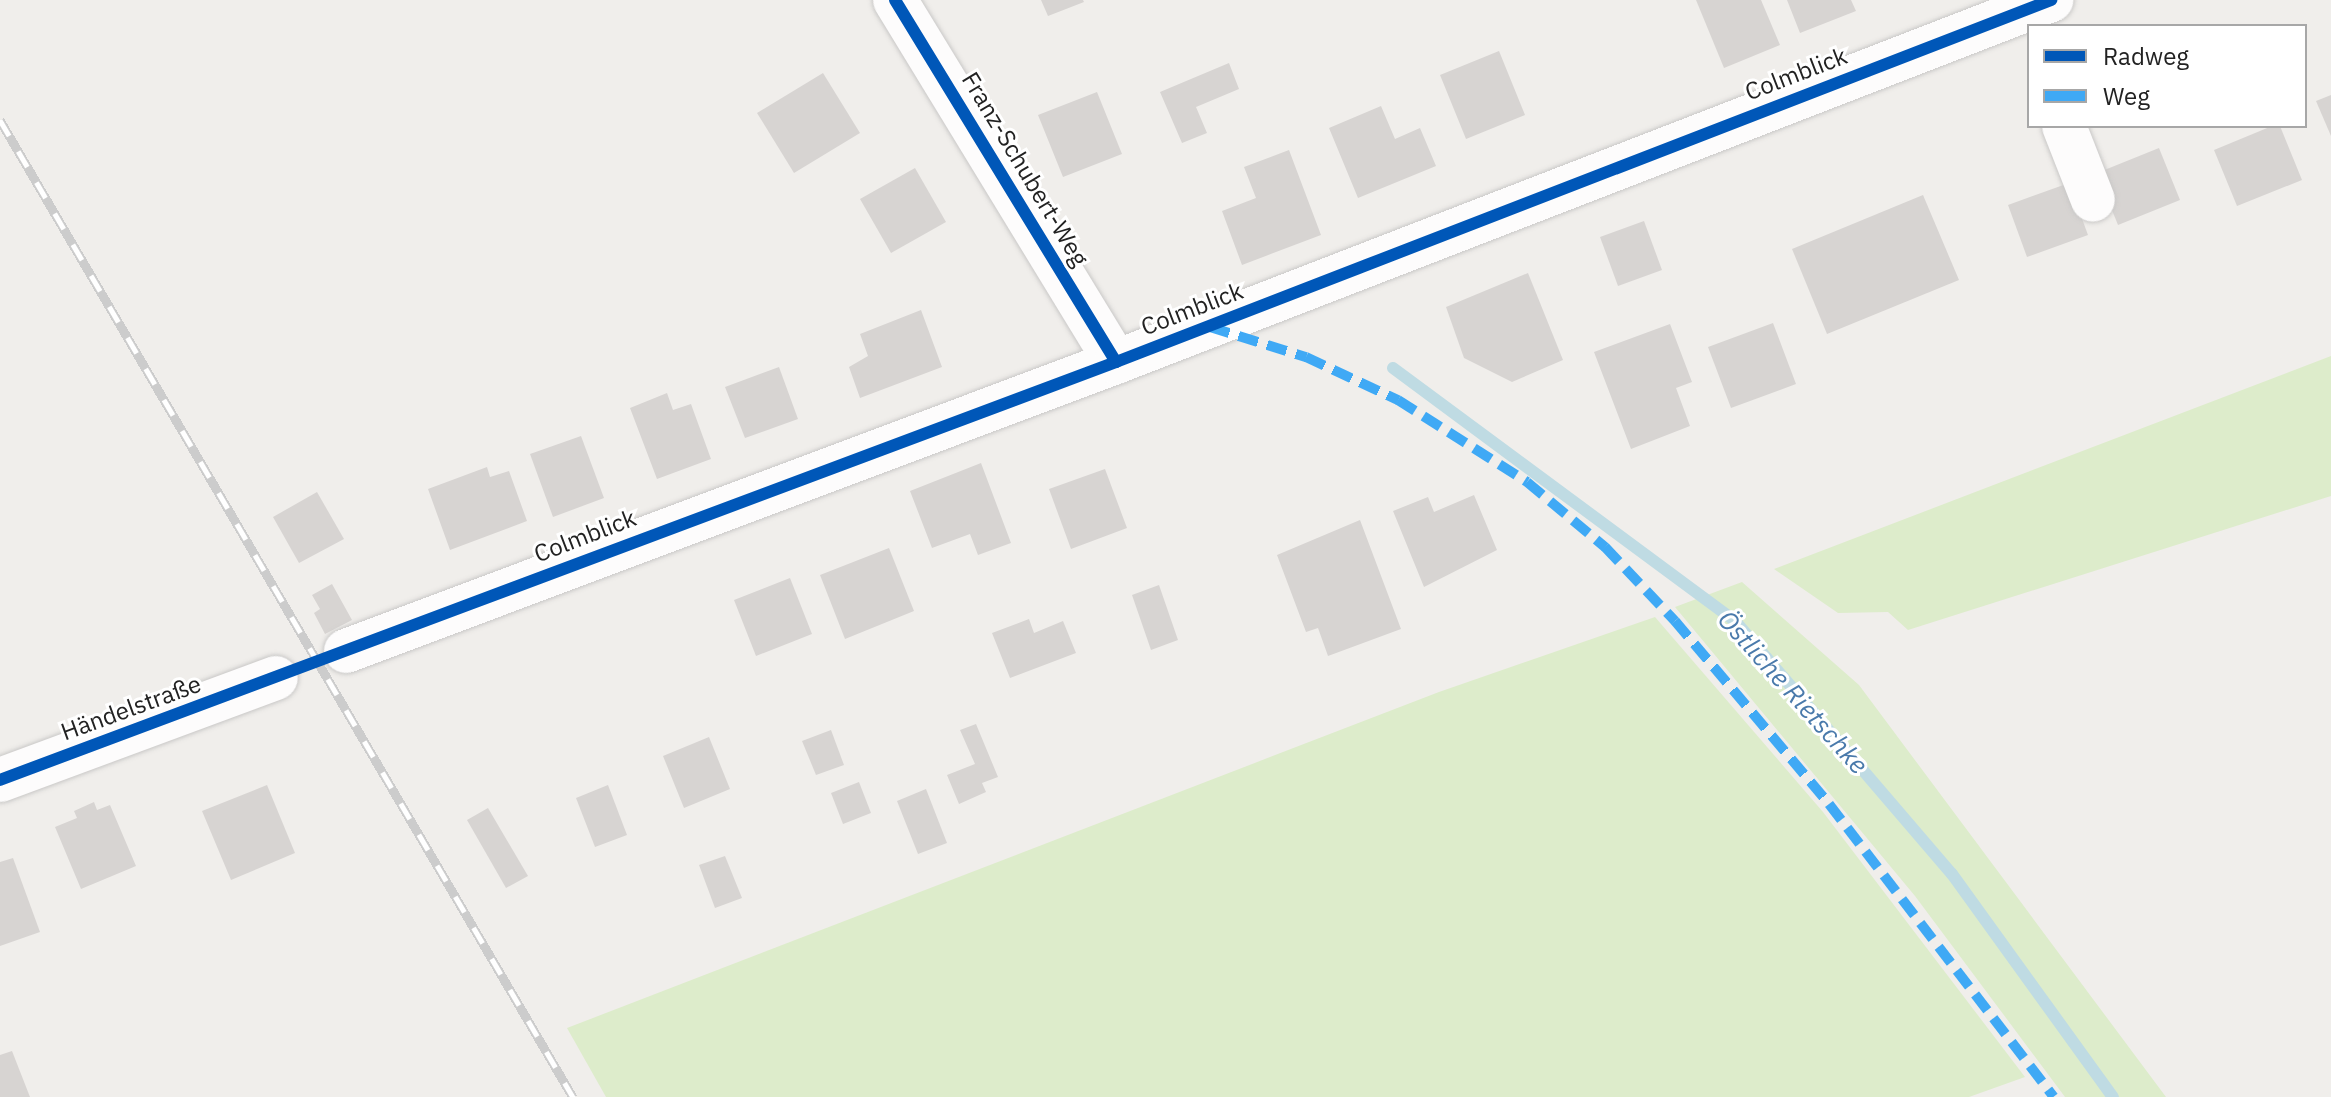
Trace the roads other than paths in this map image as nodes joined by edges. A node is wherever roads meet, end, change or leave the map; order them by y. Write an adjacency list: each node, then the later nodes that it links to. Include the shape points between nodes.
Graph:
1 (895, 0): 5 (street, Franz-Schubert-Weg)
2 (2033, 16): 5 (street, Colmblick)
3 (2065, 128): 4 (street)
4 (2093, 200)
5 (1116, 362): 6 (street, Colmblick)
6 (346, 651)
7 (276, 678): 8 (street, Händelstraße)
8 (0, 780)

